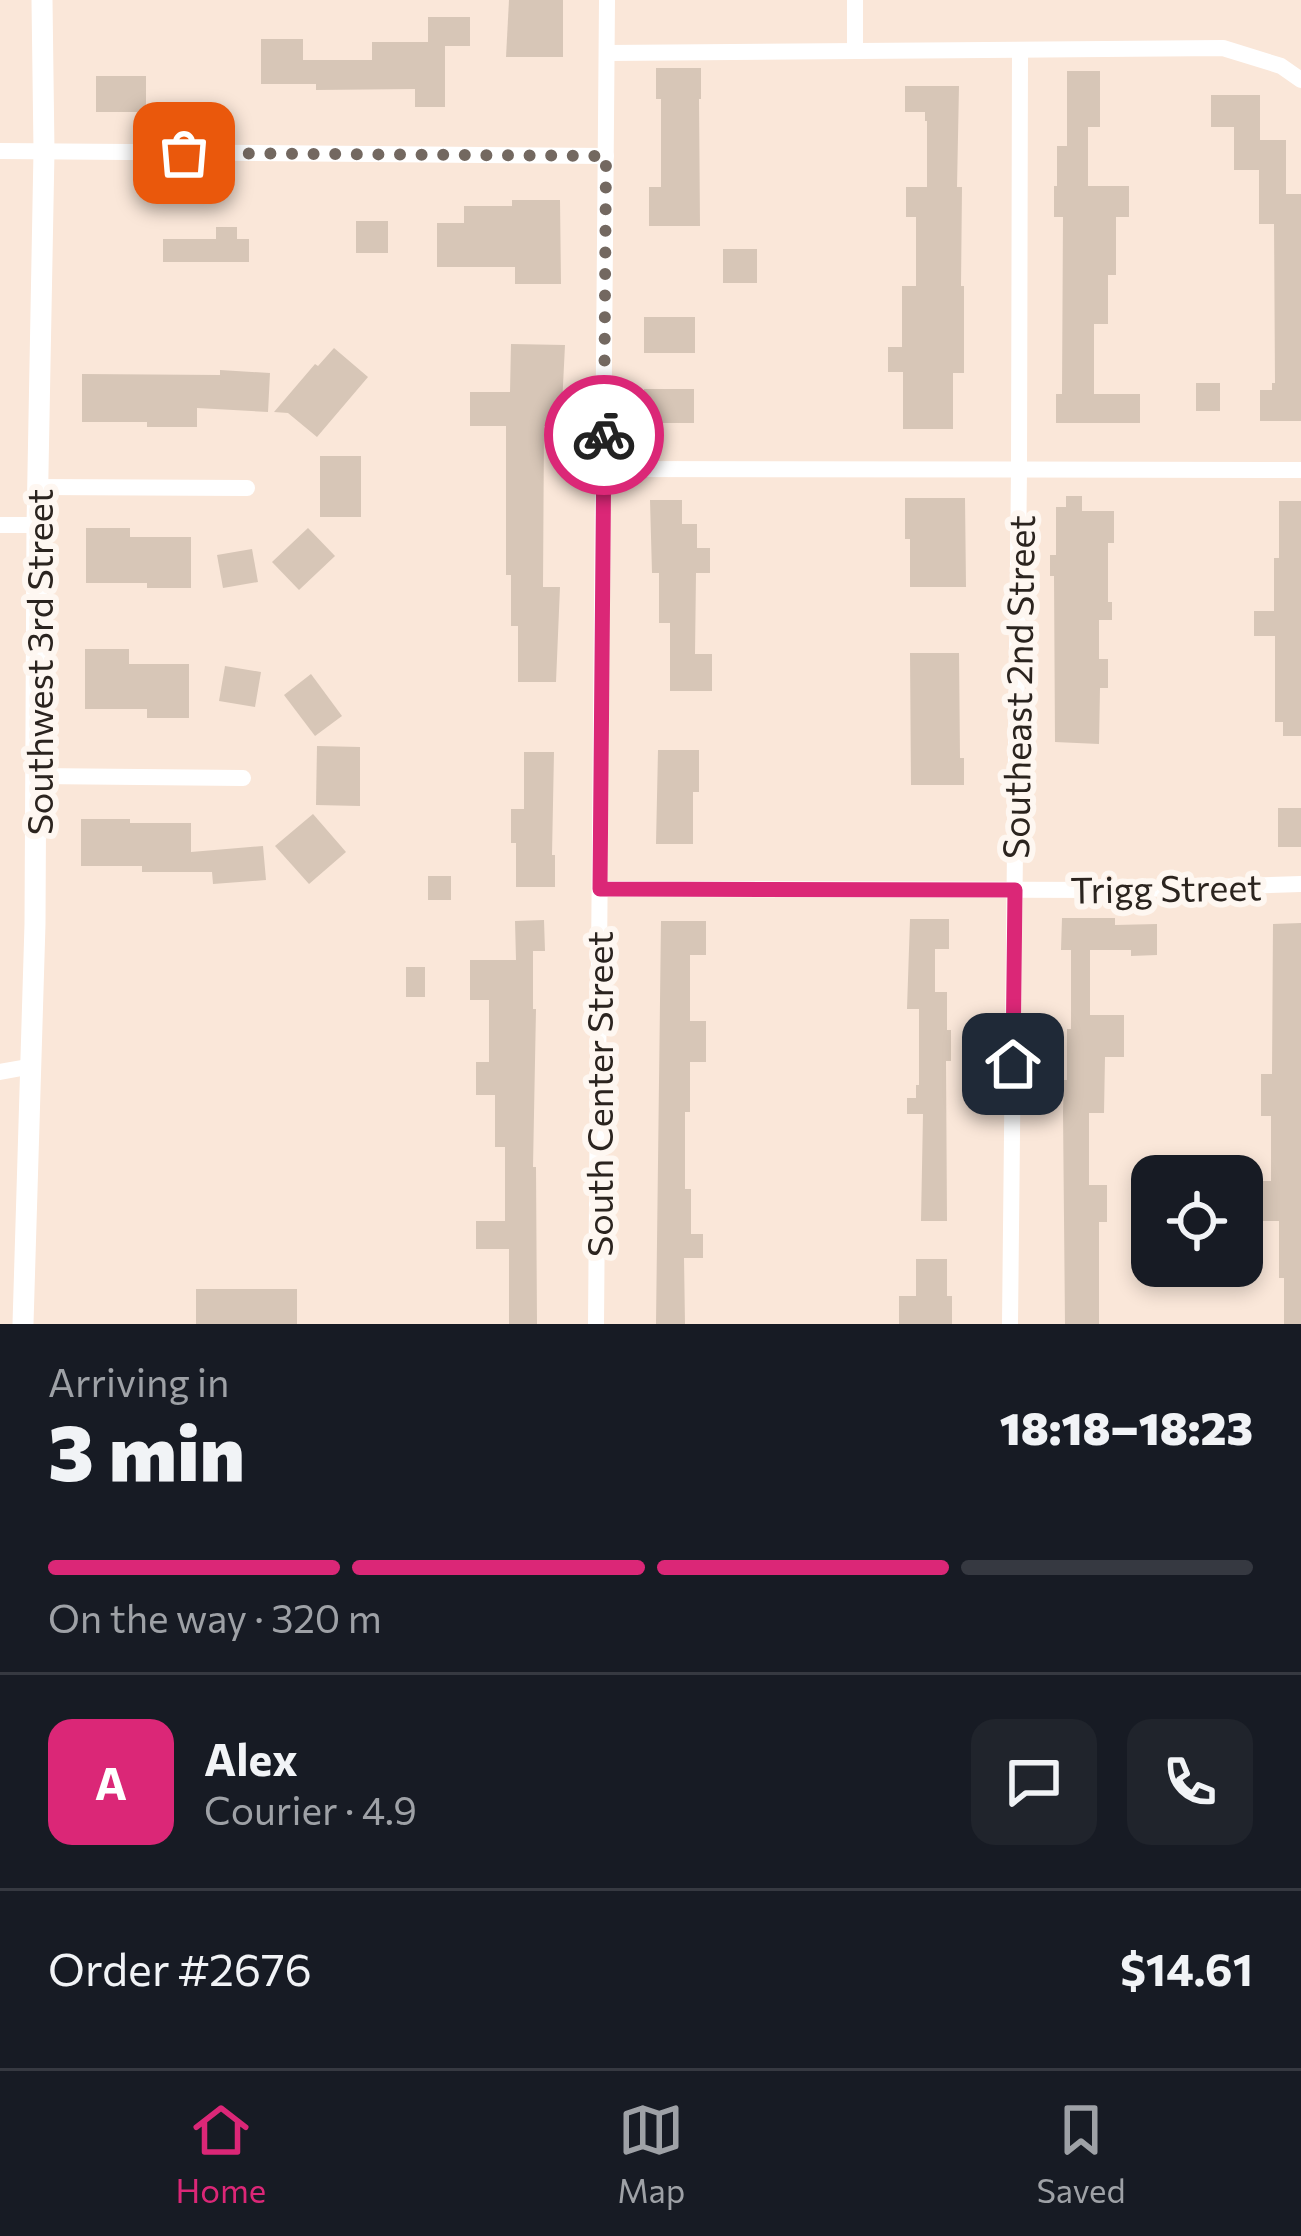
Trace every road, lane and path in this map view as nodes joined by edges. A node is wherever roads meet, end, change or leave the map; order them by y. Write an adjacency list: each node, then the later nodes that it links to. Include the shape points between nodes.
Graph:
1 (42, 0): 9 (street, Southwest 3rd Street)
2 (607, 0): 6 (street, South Center Street)
3 (855, 0): 5 (street)
4 (1020, 50): 5 (street); 7 (street, via 1223,47 1281,65); 12 (street, Southeast 2nd Street)
5 (855, 51): 6 (street)
6 (607, 53): 10 (street, South Center Street)
7 (1301, 80)
8 (0, 151): 9 (street)
9 (44, 152): 10 (street); 14 (street, Southwest 3rd Street)
10 (606, 156): 11 (street, South Center Street)
11 (603, 469): 12 (street); 21 (street, South Center Street)
12 (1019, 470): 13 (street); 22 (street, Southeast 2nd Street)
13 (1301, 470)
14 (39, 487): 15 (street); 17 (street, Southwest 3rd Street)
15 (247, 488)
16 (0, 525): 17 (street)
17 (37, 525): 18 (street, Southwest 3rd Street)
18 (38, 776): 19 (street); 23 (street, Southwest 3rd Street)
19 (243, 778)
20 (1301, 884): 22 (street, Trigg Street)
21 (600, 889): 22 (street, Trigg Street); 26 (street, South Center Street)
22 (1015, 890): 27 (street, Southeast 2nd Street)
23 (33, 1066): 24 (street); 25 (street, Southwest 3rd Street)
24 (0, 1072)
25 (23, 1324)
26 (596, 1324)
27 (1010, 1324)

